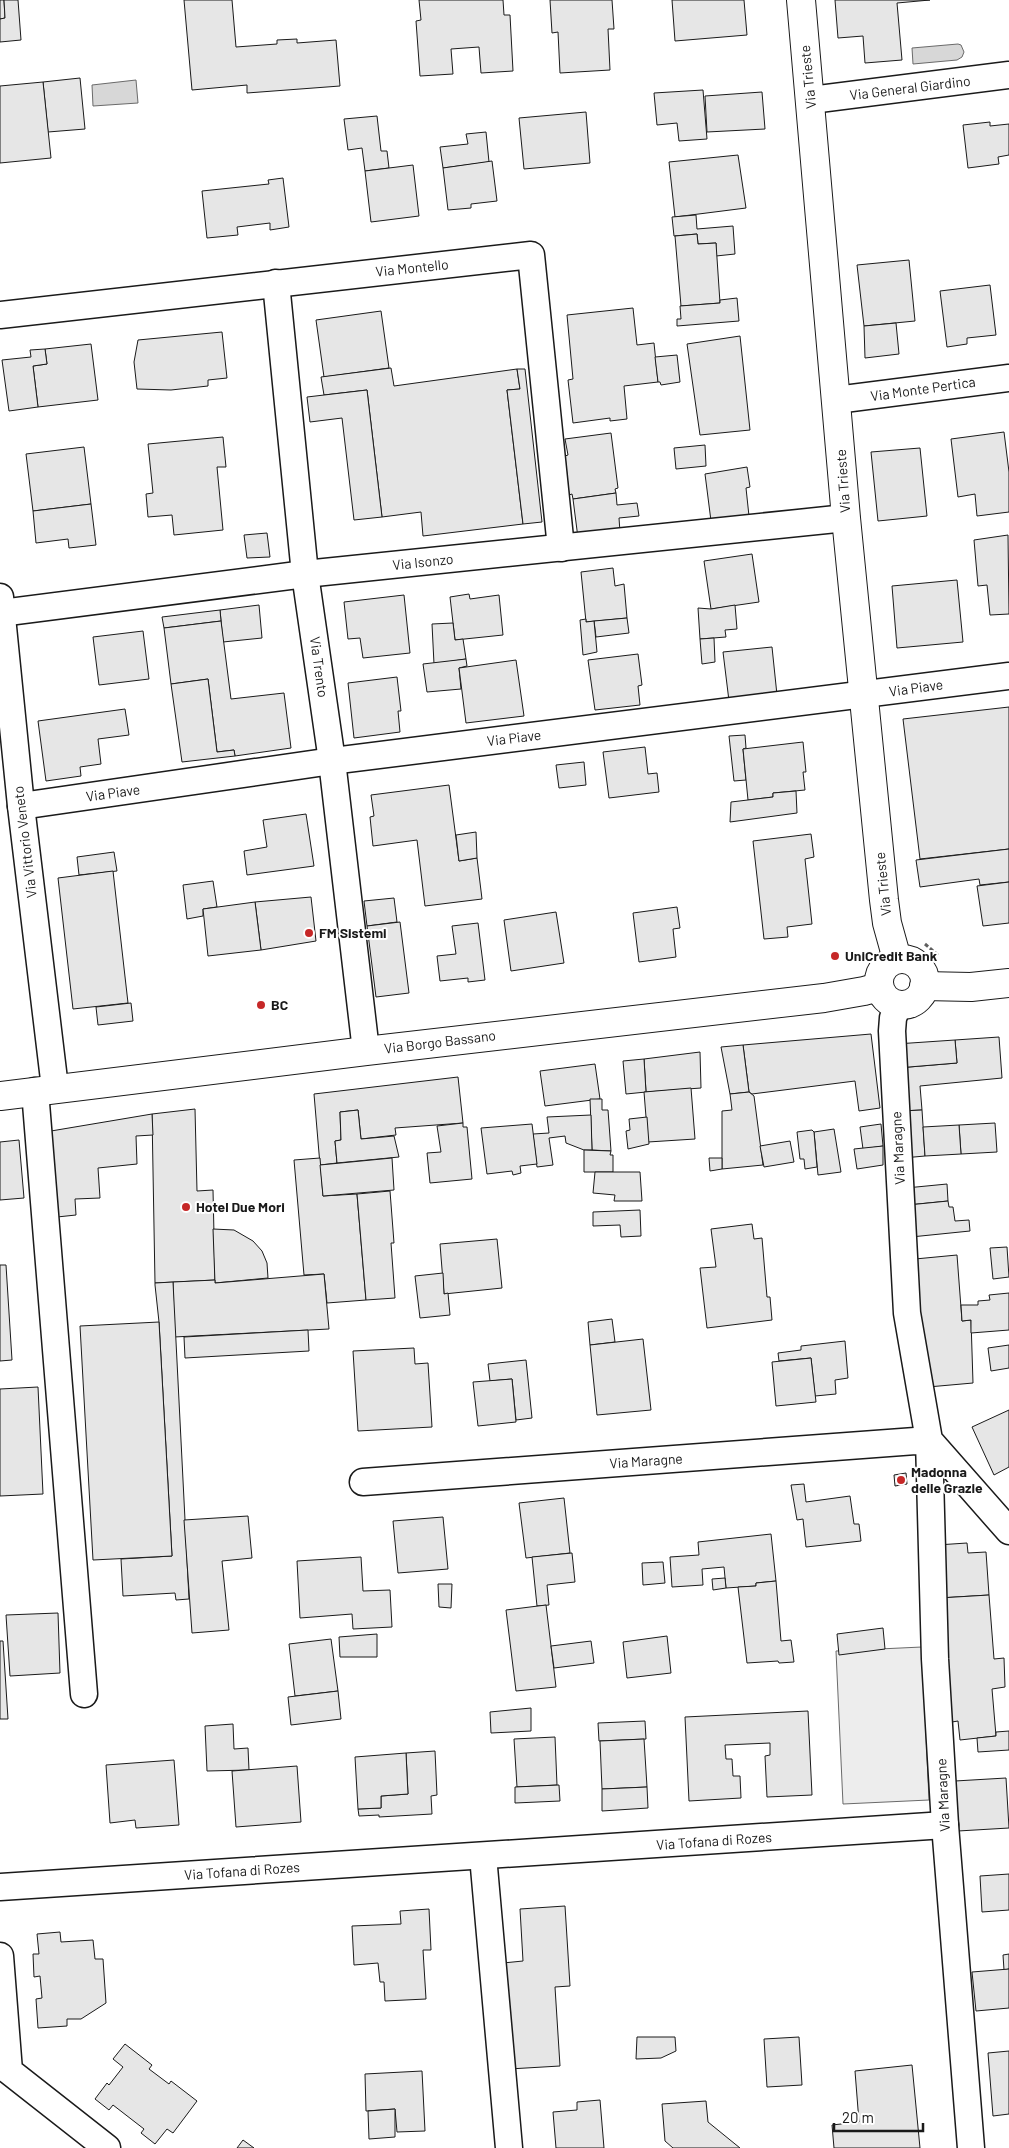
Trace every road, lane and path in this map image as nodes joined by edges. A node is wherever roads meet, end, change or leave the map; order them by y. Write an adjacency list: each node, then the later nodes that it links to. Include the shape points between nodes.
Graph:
1 (801, 0): 3 (street, Via Trieste)
2 (1009, 75): 3 (street, Via General Giardino)
3 (811, 100): 7 (street, Via Trieste)
4 (276, 283): 5 (street, Via Montello); 9 (street, Via Montello, via 531,255); 10 (street, Via Trento)
5 (0, 315)
6 (1009, 378): 7 (street, Via Monte Pertica)
7 (836, 400): 8 (street, Via Trieste)
8 (846, 518): 9 (street, Via Isonzo); 13 (street, Via Trieste)
9 (561, 548): 10 (street, Via Isonzo)
10 (305, 574): 11 (street, Via Isonzo); 14 (street, Via Trento)
11 (1, 607): 15 (street, Via Vittorio Veneto)
12 (1009, 676): 13 (street, Via Piave)
13 (865, 695): 14 (street, Via Piave); 18 (street, Via Trieste, via 887,923)
14 (332, 761): 15 (street, Via Piave); 22 (street, Via Trento)
15 (20, 806): 23 (street, Via Vittorio Veneto)
16 (919, 937): 17 (path)
17 (940, 957)
18 (897, 960): 20 (street, via 912,961 918,965 923,972); 21 (street, via 881,972)
19 (1009, 983): 20 (street, via 971,987)
20 (924, 986): 21 (street, via 918,999 905,1005)
21 (889, 996): 22 (street, Via Borgo Bassano, via 864,991); 25 (street, Via Maragne, via 893,1018 907,1313)
22 (366, 1050): 23 (street, Via Borgo Bassano)
23 (45, 1090): 24 (street, Via Borgo Bassano); 28 (street, Via Vittorio Veneto)
24 (0, 1096)
25 (929, 1440): 26 (street, Via Maragne); 27 (street); 29 (street, Via Maragne, via 935,1659)
26 (363, 1482)
27 (1009, 1532)
28 (84, 1694)
29 (945, 1825): 30 (street, Via Tofana di Rozes); 35 (street, Via Maragne)
30 (483, 1856): 31 (street, Via Tofana di Rozes); 34 (street)
31 (0, 1887)
32 (0, 1956): 33 (street, via 9,2071)
33 (106, 2148)
34 (509, 2148)
35 (971, 2148)

